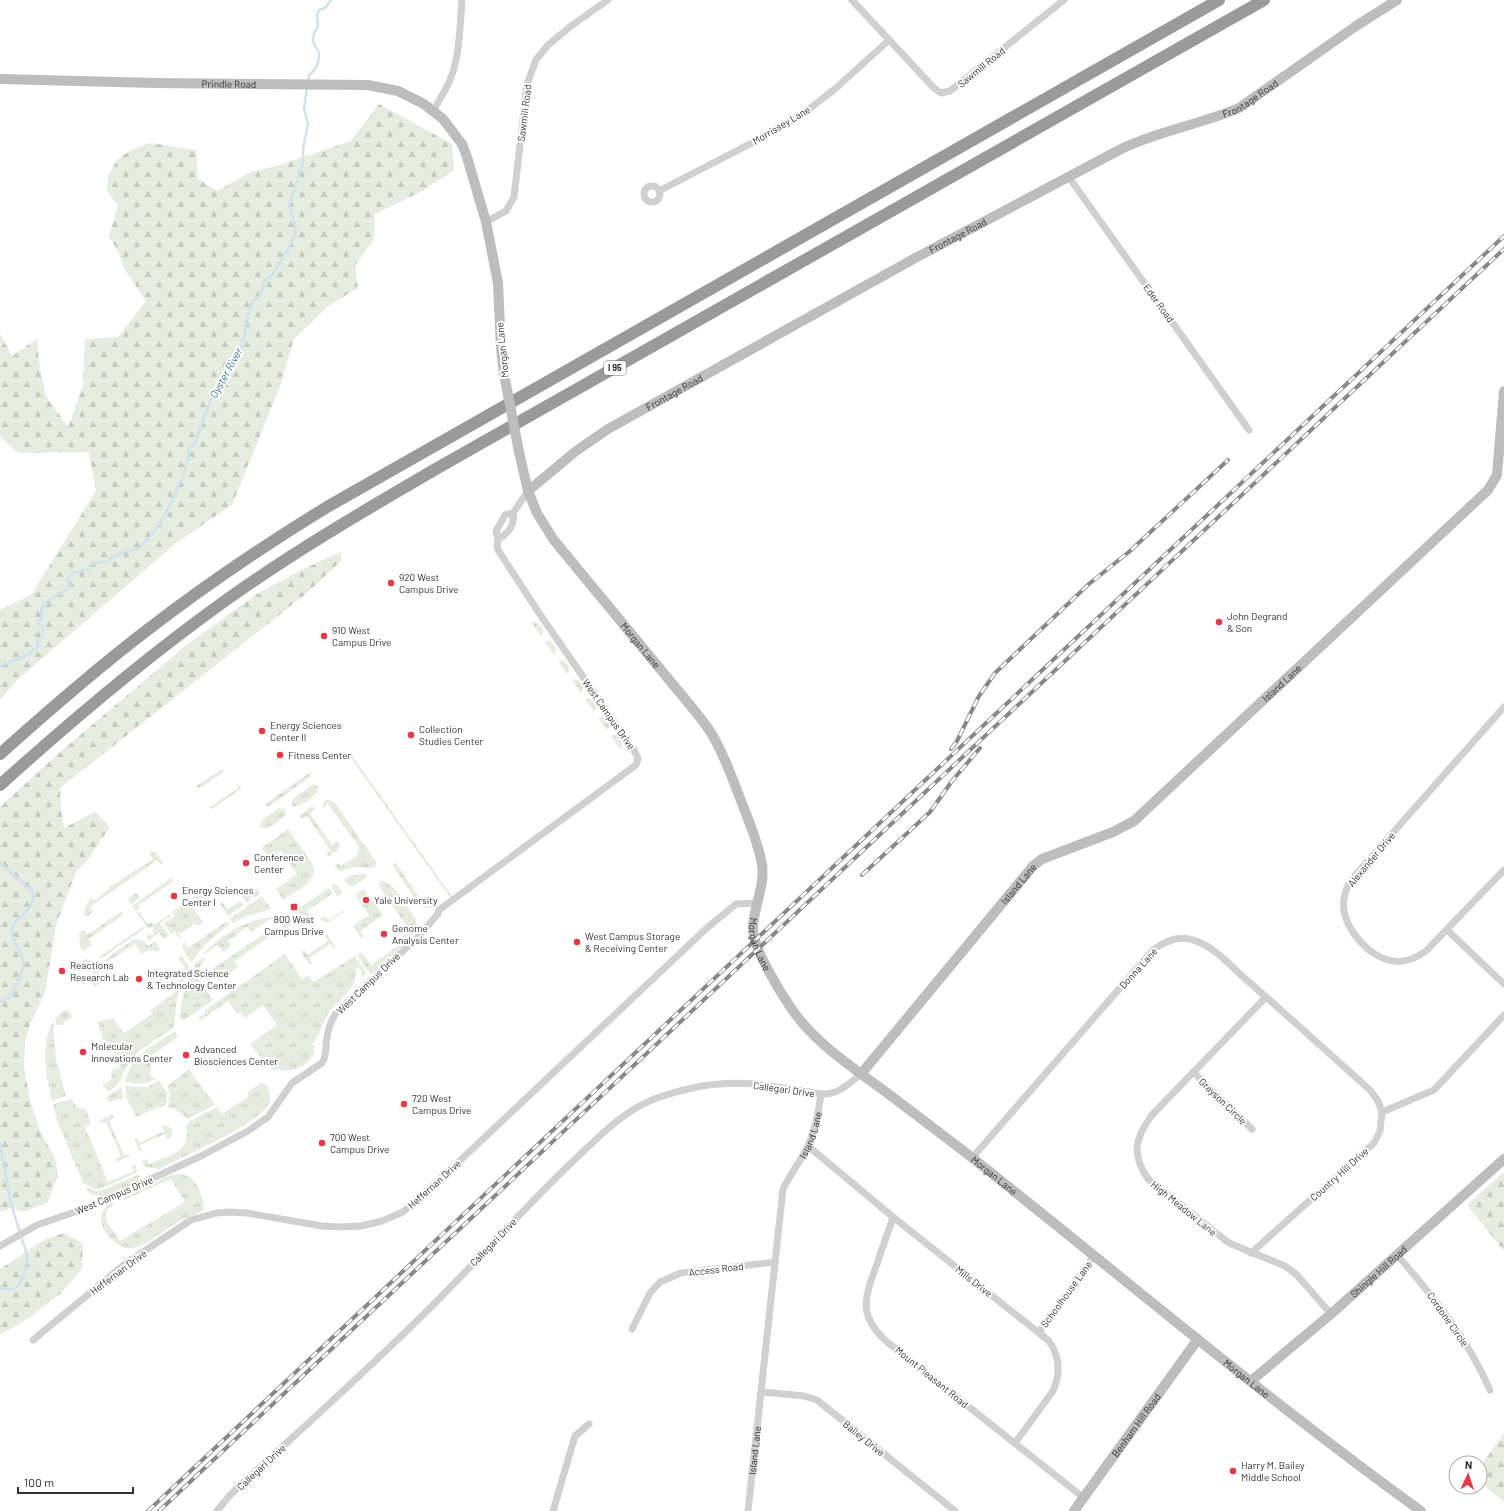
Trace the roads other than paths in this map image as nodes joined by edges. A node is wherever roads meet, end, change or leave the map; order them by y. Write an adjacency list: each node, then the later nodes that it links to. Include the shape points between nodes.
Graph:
1 (462, 0): 10 (street, via 458,47 452,75)
2 (608, 0): 13 (street, Sawmill Road, via 548,45 536,60 527,84 514,197 506,211)
3 (852, 0): 8 (street, Sawmill Road)
4 (1064, 0): 8 (street, Sawmill Road, via 950,91 941,92 934,88)
5 (1219, 0): 21 (highway, I 95, via 321,510 234,567 145,632)
6 (1264, 0): 22 (highway, I 95, via 338,526 245,586 172,640 101,696)
7 (1397, 0): 11 (street, Frontage Road, via 1239,108 1143,139)
8 (888, 40): 12 (street, Morrissey Lane, via 836,88 803,114)
9 (0, 80): 10 (street, Prindle Road, via 368,85 389,88 409,95)
10 (433, 111): 13 (street, Morgan Lane, via 451,128 462,144)
11 (1068, 176): 15 (street, Eder Road); 17 (street, Frontage Road, via 918,256 608,429 576,451)
12 (659, 191)
13 (486, 222): 17 (street, Morgan Lane, bridge, via 498,283 504,374)
14 (1504, 391): 16 (street, Island Lane)
15 (1250, 430)
16 (1500, 475): 30 (street, Island Lane, via 1488,490 1134,821 1113,832 1042,859 1033,866)
17 (528, 491): 18 (street, West Campus Drive); 24 (street, Morgan Lane, via 537,513 553,539 713,736 749,821 760,857 763,873)
18 (513, 513): 19 (street, West Campus Drive, via 514,520 505,535); 19 (street, West Campus Drive, via 505,515 498,526)
19 (498, 539): 38 (street, West Campus Drive, via 498,550 635,752 638,759 636,765 439,910 416,938 336,1013 330,1024 324,1060 292,1083 262,1122 195,1159 86,1208 37,1225)
20 (1504, 707): 25 (street, Alexander Drive, via 1357,874 1346,890 1344,909 1351,931 1372,952 1386,960 1402,962 1418,956)
21 (0, 754)
22 (0, 785)
23 (1504, 870): 25 (street, Alexander Drive)
24 (757, 904): 30 (street, Morgan Lane, via 752,930 754,937 785,1000 810,1032); 47 (street, Heffernan Drive, via 736,904 708,927 403,1212 382,1221 340,1227 230,1212 191,1220 125,1264)
25 (1447, 930): 26 (street)
26 (1504, 984)
27 (1266, 997): 29 (street, High Meadow Lane); 32 (street, Donna Lane, via 1370,1090); 35 (street, Donna Lane, via 1203,944 1184,938 1172,939 1162,944 1153,950)
28 (1504, 1015): 32 (street, via 1434,1090)
29 (1193, 1072): 33 (street, Grayson Circle); 39 (street, High Meadow Lane, via 1142,1128 1137,1155 1148,1179 1228,1243)
30 (861, 1074): 31 (street, Island Lane, via 840,1091); 35 (street, Morgan Lane)
31 (821, 1094): 34 (street, Island Lane); 54 (street, Callegari Drive, via 748,1084 722,1084 702,1086 656,1098 634,1110 611,1126 537,1196 434,1304)
32 (1382, 1112): 39 (street, Country Hill Drive, via 1380,1131 1374,1143)
33 (1252, 1129)
34 (808, 1146): 37 (street, Mills Drive); 42 (street, Island Lane, via 783,1189)
35 (972, 1158): 41 (street, Morgan Lane)
36 (1504, 1159): 40 (street, Shingle Hill Road)
37 (893, 1217): 45 (street, Mills Drive); 52 (street, Mount Pleasant Road, via 867,1294 866,1310 874,1328 887,1342)
38 (0, 1246)
39 (1251, 1253): 43 (street, High Meadow Lane, via 1285,1266 1296,1274)
40 (1397, 1255): 43 (street, Shingle Hill Road); 49 (street, Cordone Circle, via 1431,1294 1459,1333 1480,1367)
41 (1094, 1256): 45 (street, Schoolhouse Lane); 46 (street, Morgan Lane)
42 (775, 1262): 44 (street, Access Road, via 681,1273 660,1282 650,1293); 50 (street, Island Lane)
43 (1331, 1314): 48 (street, Shingle Hill Road)
44 (632, 1329)
45 (1039, 1332): 52 (street, Mills Drive, via 1049,1341 1057,1355 1058,1377 1053,1391)
46 (1198, 1339): 48 (street, Morgan Lane); 53 (street, Benham Hill Road)
47 (33, 1340)
48 (1251, 1381): 59 (street, Morgan Lane)
49 (1490, 1390)
50 (761, 1392): 56 (street, Island Lane); 57 (street, Bailey Drive, via 804,1396 817,1400)
51 (589, 1424): 55 (street, via 575,1436)
52 (1014, 1443): 53 (street, Mount Pleasant Road)
53 (1084, 1498): 58 (street, Benham Hill Road)
54 (217, 1511)
55 (553, 1511)
56 (748, 1511)
57 (955, 1511)
58 (1074, 1511)
59 (1421, 1511)

